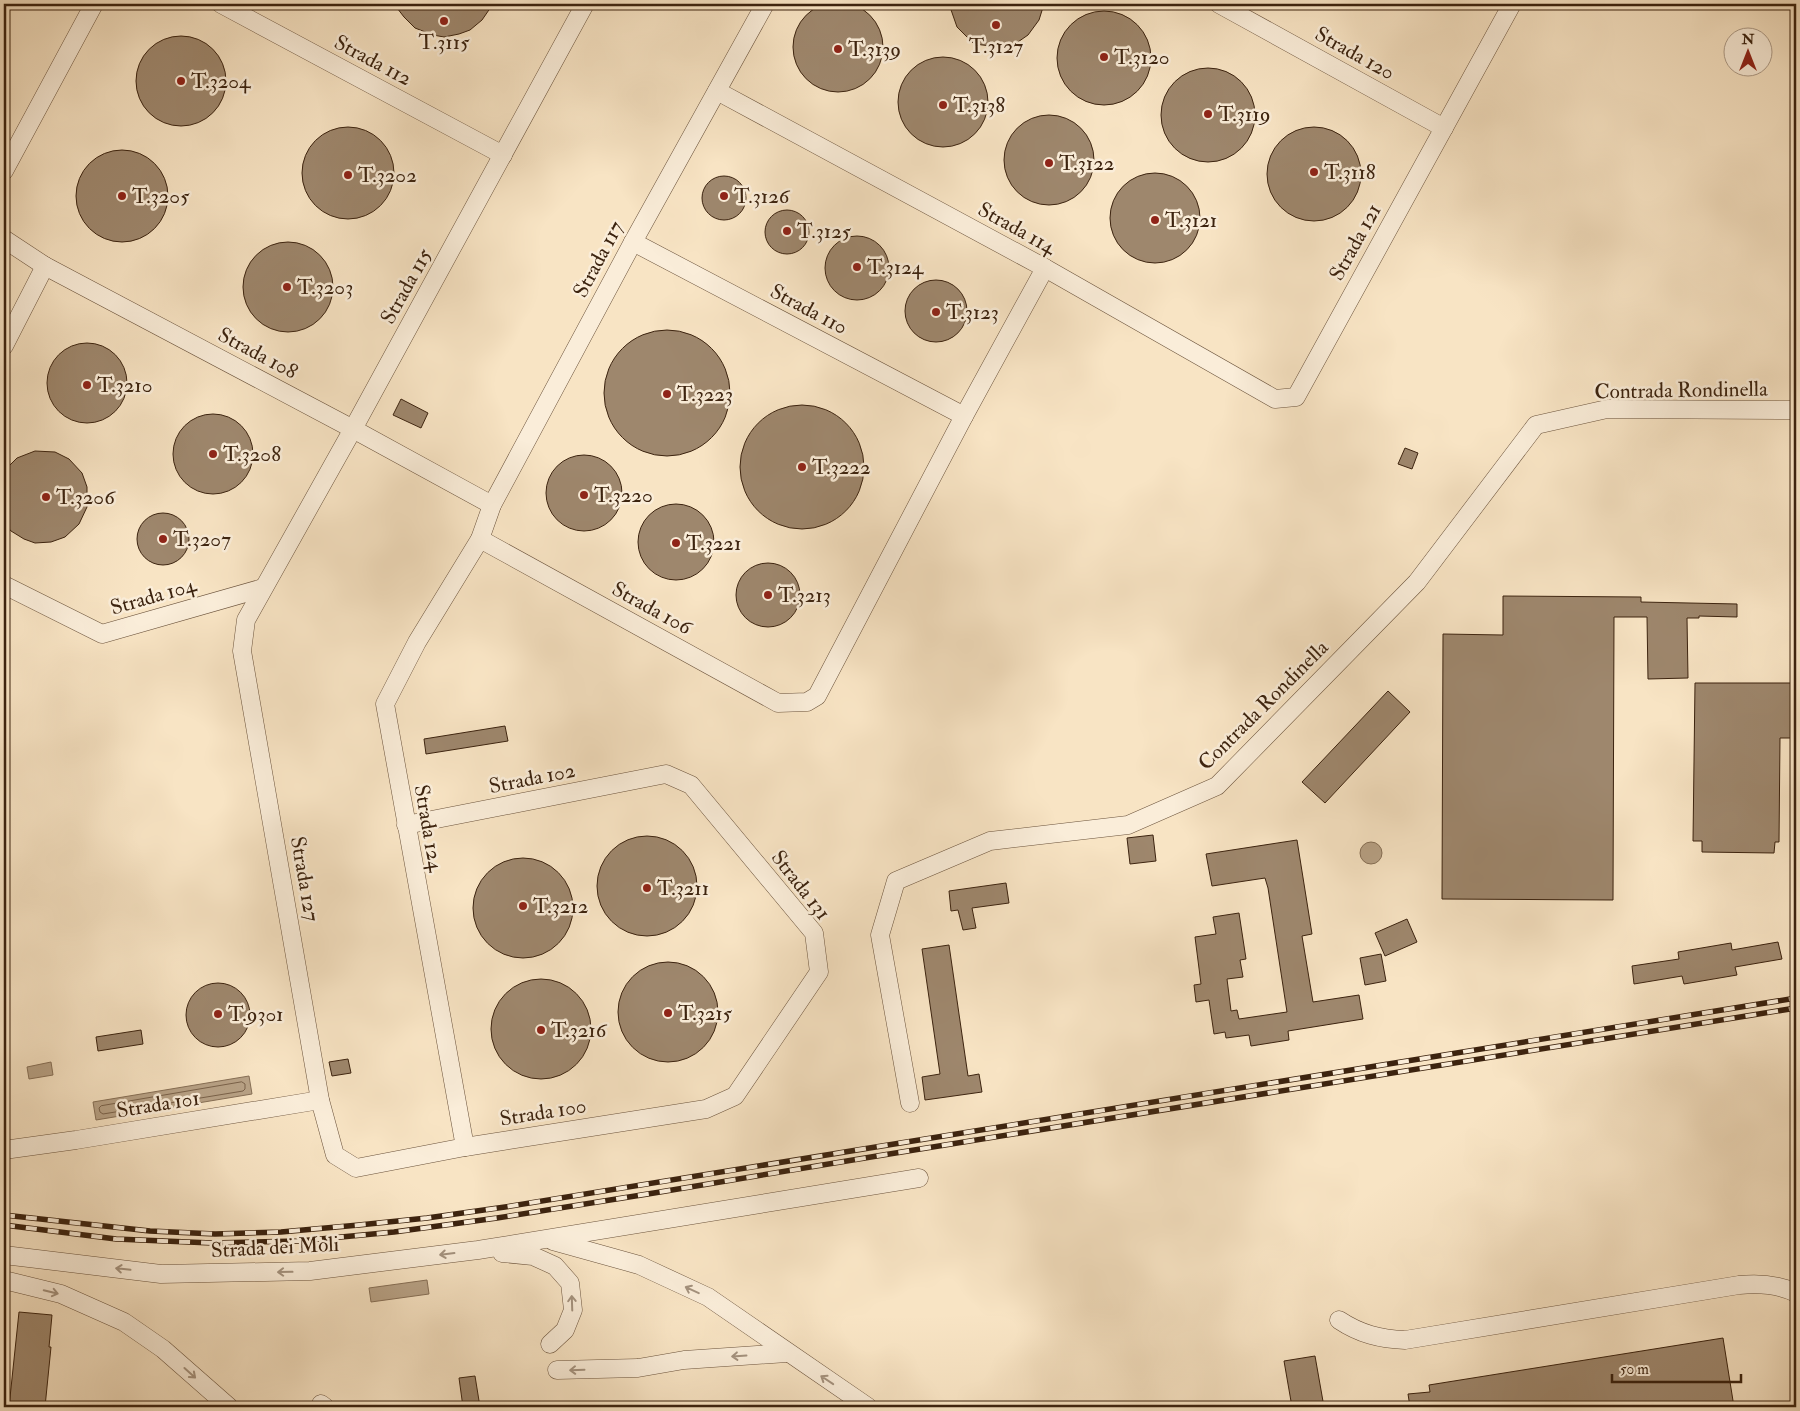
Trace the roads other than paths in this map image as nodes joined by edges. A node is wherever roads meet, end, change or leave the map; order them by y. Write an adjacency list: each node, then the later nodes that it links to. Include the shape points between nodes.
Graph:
1 (94, 4): 10 (street)
2 (221, 4): 9 (street, Strada 112)
3 (585, 4): 9 (street, Strada 115)
4 (765, 4): 7 (street, Strada 117)
5 (1219, 4): 8 (street, Strada 120)
6 (1512, 4): 8 (street, Strada 121)
7 (717, 91): 12 (street, Strada 117); 14 (street, Strada 114)
8 (1444, 128): 16 (street, Strada 121)
9 (503, 155): 19 (street, Strada 115)
10 (4, 172)
11 (4, 239): 13 (street, Strada 108)
12 (633, 242): 18 (street, Strada 110); 20 (street, Strada 117)
13 (45, 266): 15 (street); 19 (street, Strada 108)
14 (1045, 268): 16 (street, Strada 114, via 1275,399); 18 (street)
15 (4, 346)
16 (1296, 398)
17 (1796, 410): 28 (street, Contrada Rondinella, via 1606,409 1536,425 1417,582 1217,786 1128,825 990,841 896,881 880,935)
18 (964, 416): 21 (street, Strada 106, via 817,696 807,702 778,703)
19 (353, 429): 20 (street, Strada 108); 23 (street, Strada 115)
20 (492, 505): 21 (street, Strada 117)
21 (480, 539): 25 (street, Strada 124, via 417,642 385,704)
22 (4, 585): 23 (street, Strada 104, via 102,634)
23 (263, 588): 27 (street, Strada 127, via 246,620 242,651)
24 (666, 774): 25 (street, Strada 102); 26 (street, Strada 131, via 691,785 814,933 819,972)
25 (406, 825): 29 (street, Strada 124)
26 (736, 1096): 29 (street, Strada 100, via 706,1109)
27 (320, 1100): 30 (street, Strada 101); 31 (street, Strada 127, via 335,1155)
28 (910, 1103)
29 (465, 1147): 31 (street, Strada 100)
30 (4, 1150)
31 (356, 1168)
32 (919, 1178): 33 (street, Strada dei Moli)
33 (547, 1239): 34 (street, Strada dei Moli); 40 (street, one-way to 33, via 708,1297 639,1265)
34 (478, 1250): 35 (street, Strada dei Moli, one-way to 35, via 310,1271 161,1274); 39 (street, one-way to 34, via 565,1330 573,1310 570,1283 555,1266 533,1256)
35 (4, 1254)
36 (4, 1280): 42 (street, one-way to 42, via 61,1294 124,1322 163,1349)
37 (1796, 1293): 38 (street, via 1771,1285 1739,1285 1405,1340 1369,1335)
38 (1339, 1320)
39 (550, 1344)
40 (787, 1353): 41 (street, one-way to 41, via 684,1360 638,1368); 43 (street, one-way to 40)
41 (557, 1370)
42 (229, 1407)
43 (868, 1407)

